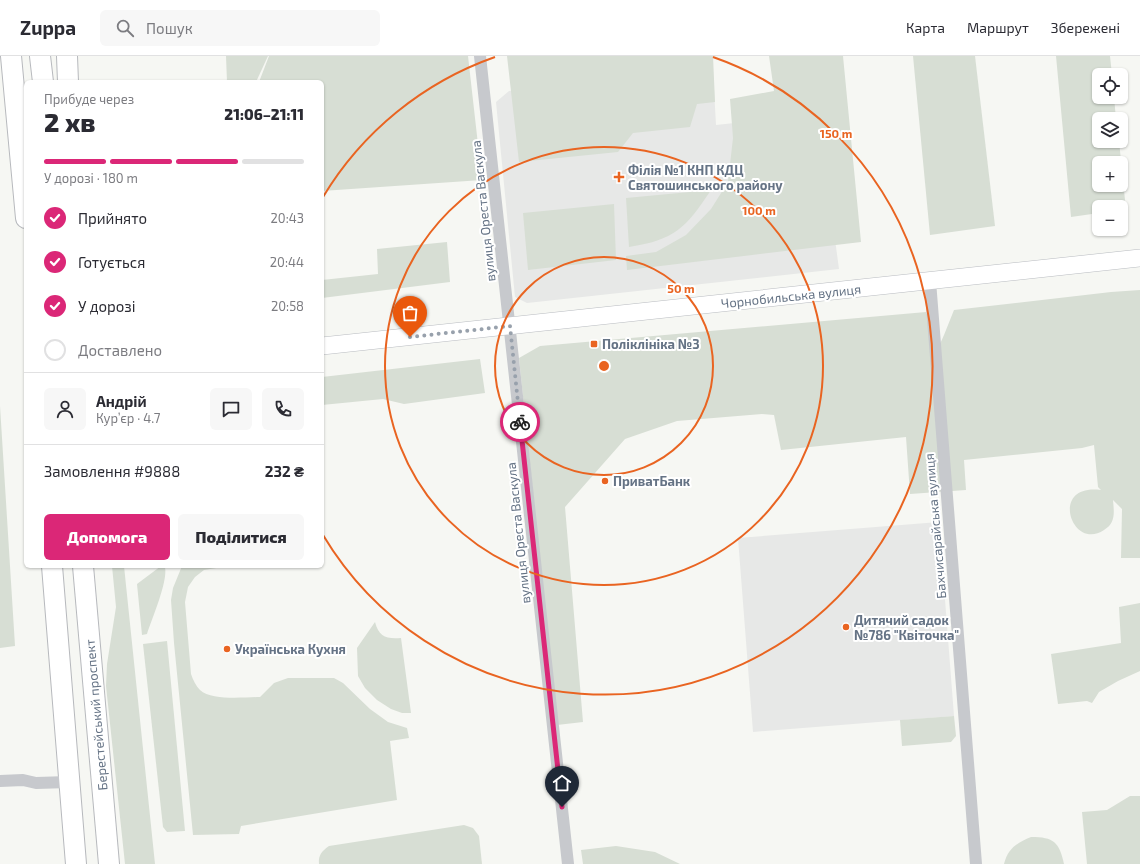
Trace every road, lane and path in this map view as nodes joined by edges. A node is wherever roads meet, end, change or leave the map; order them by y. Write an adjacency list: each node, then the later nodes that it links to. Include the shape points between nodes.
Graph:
1 (11, 56): 7 (highway)
2 (40, 56): 5 (highway)
3 (67, 56): 6 (highway)
4 (480, 56): 10 (street, вулиця Ореста Васкула)
5 (43, 80)
6 (68, 80)
7 (24, 196)
8 (1140, 258): 9 (main road, Чорнобильська вулиця)
9 (930, 280): 10 (main road, Чорнобильська вулиця); 21 (street, Бахчисарайська вулиця)
10 (510, 326): 11 (main road, Чорнобильська вулиця); 20 (street, вулиця Ореста Васкула)
11 (324, 346)
12 (52, 568): 17 (highway)
13 (83, 568): 15 (highway, Берестейський проспект)
14 (90, 568): 15 (main road, via 93,619)
15 (90, 642): 19 (highway, Берестейський проспект)
16 (0, 781): 17 (street)
17 (69, 782): 18 (highway)
18 (76, 864)
19 (109, 864)
20 (568, 864)
21 (976, 864)

